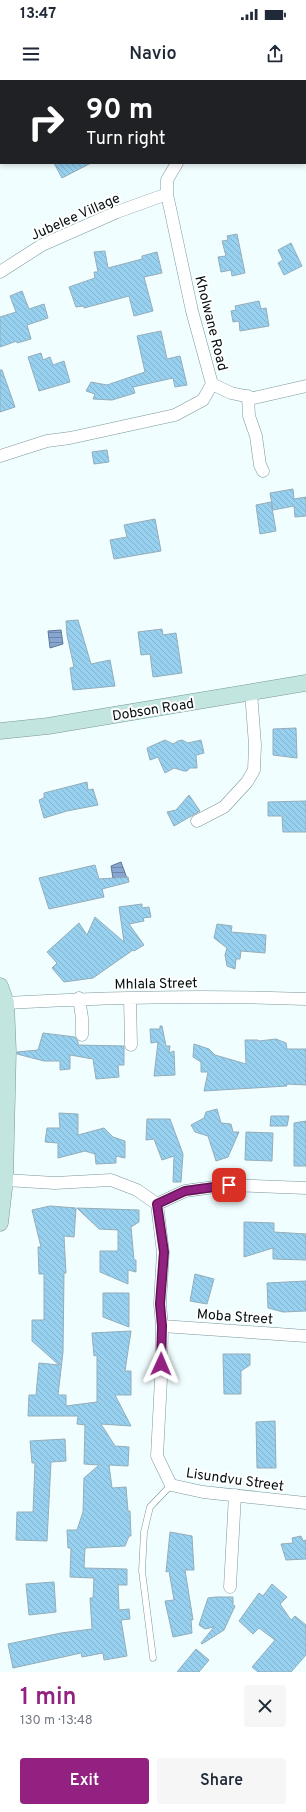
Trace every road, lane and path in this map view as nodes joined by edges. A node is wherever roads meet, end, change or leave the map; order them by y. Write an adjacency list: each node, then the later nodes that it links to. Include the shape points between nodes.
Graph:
1 (176, 164): 2 (street, Kholwane Road, via 167,180)
2 (166, 194): 3 (street, Jubelee Village, via 42,245); 4 (street, Kholwane Road, via 192,310)
3 (0, 272)
4 (212, 384): 6 (street, via 231,393); 7 (street, Kholwane Road, via 203,400 176,414 47,441)
5 (306, 386): 6 (street, via 254,398)
6 (248, 396): 8 (street, via 249,416 256,436 260,465)
7 (0, 456)
8 (264, 470)
9 (306, 683): 10 (street, Dobson Road)
10 (251, 692): 11 (street, Dobson Road); 12 (street, via 254,770 247,782 224,807)
11 (0, 732)
12 (197, 821)
13 (0, 986): 17 (street)
14 (79, 998): 15 (street, Mhlala Street); 17 (street, Mhlala Street); 18 (street)
15 (130, 998): 16 (street, Mhlala Street); 19 (street)
16 (306, 999)
17 (6, 1003): 20 (street, via 8,1051)
18 (82, 1035)
19 (131, 1045)
20 (5, 1180): 22 (street, via 55,1183 111,1180 137,1190); 23 (street)
21 (306, 1188): 22 (street, via 229,1185 185,1191)
22 (157, 1204): 24 (street, Lisundvu Street, via 164,1252 160,1304)
23 (0, 1223)
24 (162, 1326): 25 (street, Moba Street); 26 (street, Lisundvu Street, via 157,1456)
25 (306, 1336)
26 (171, 1485): 27 (street, Lisundvu Street, via 203,1492); 30 (lane, via 150,1506 144,1532 142,1571)
27 (236, 1495): 28 (street, Lisundvu Street); 29 (street)
28 (306, 1503)
29 (230, 1587)
30 (153, 1658)

